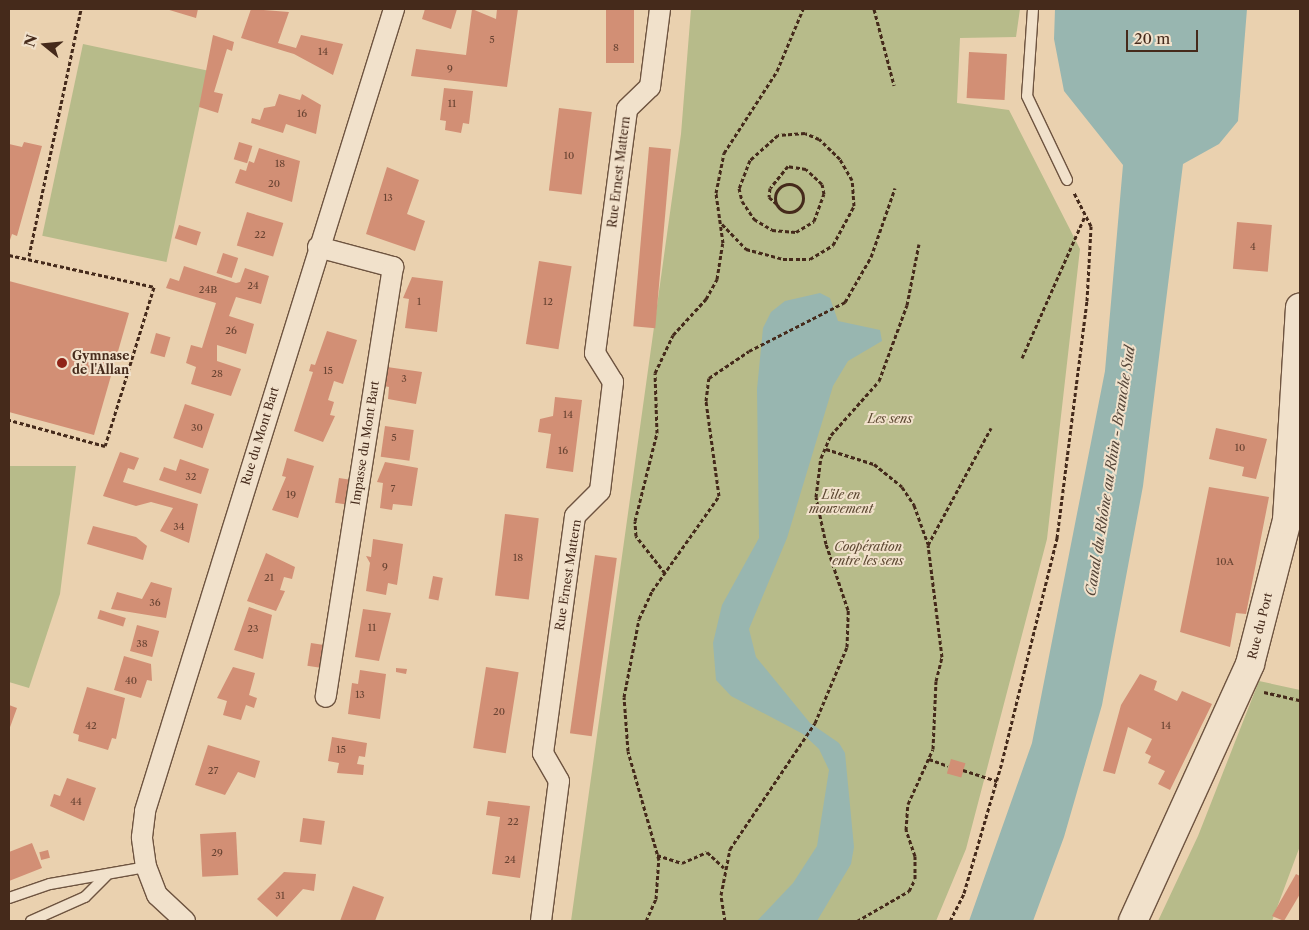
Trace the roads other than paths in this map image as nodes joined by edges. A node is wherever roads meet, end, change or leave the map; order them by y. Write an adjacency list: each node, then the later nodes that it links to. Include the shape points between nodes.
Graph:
1 (394, 9): 5 (street, Rue du Mont Bart)
2 (660, 9): 13 (street, Rue Ernest Mattern, via 650,87 627,109 595,353 613,382 600,491 575,516 543,753 560,781)
3 (1033, 9): 4 (lane, via 1027,96)
4 (1067, 180)
5 (318, 247): 7 (street, Impasse du Mont Bart, via 393,267); 8 (street, Rue du Mont Bart, via 145,811 142,837)
6 (1300, 307): 14 (main road, Rue du Port, via 1287,520 1250,664)
7 (326, 697)
8 (146, 867): 9 (lane); 12 (street, Rue du Mont Bart, via 157,895)
9 (106, 876): 10 (lane, via 50,884); 11 (lane, via 85,897)
10 (9, 898)
11 (31, 921)
12 (184, 921)
13 (541, 921)
14 (1133, 921)

